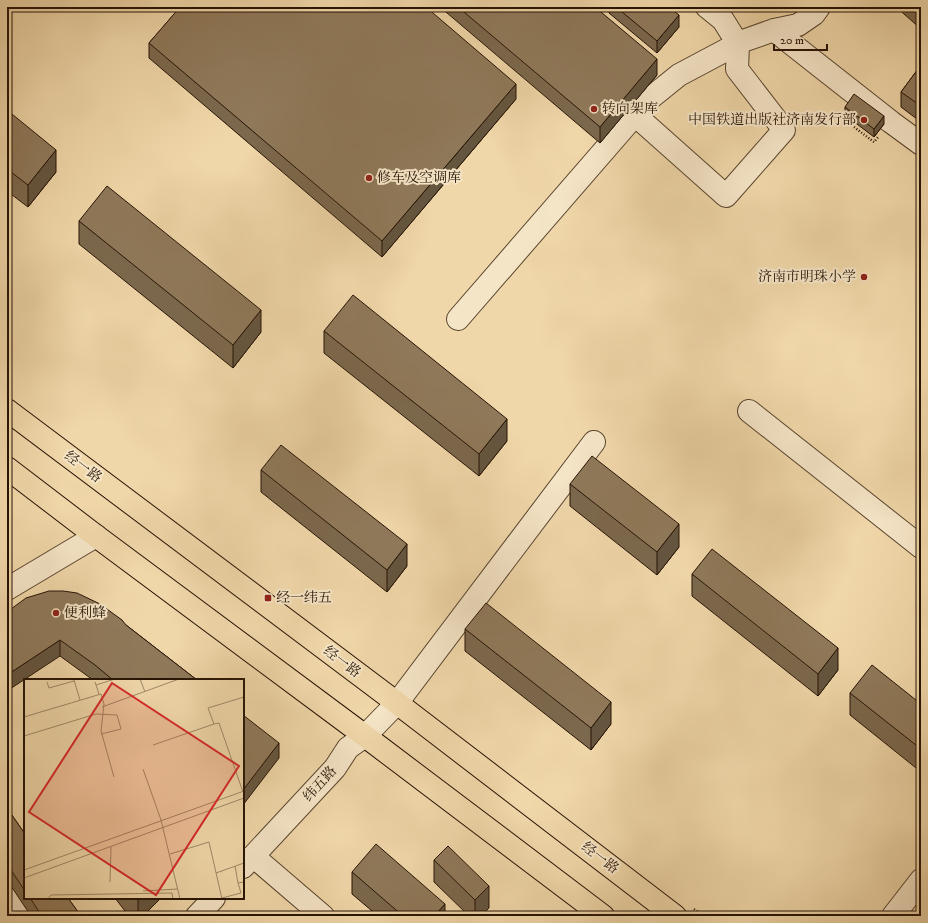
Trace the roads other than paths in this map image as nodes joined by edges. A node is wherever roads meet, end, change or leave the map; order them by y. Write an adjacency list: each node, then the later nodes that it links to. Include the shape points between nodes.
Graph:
1 (707, 7): 4 (street, via 723,20)
2 (819, 7): 3 (street, via 814,14 798,25)
3 (774, 30): 4 (street); 6 (street)
4 (738, 44): 5 (street, via 679,75 648,100); 5 (street, via 737,69 784,130 726,196)
5 (635, 115): 7 (street)
6 (921, 144)
7 (458, 319)
8 (7, 410): 15 (main road, 经一路)
9 (749, 411): 13 (street)
10 (594, 442): 15 (street, 纬五路)
11 (7, 468): 12 (main road)
12 (96, 536): 14 (street); 16 (main road)
13 (921, 547)
14 (7, 589)
15 (397, 703): 16 (street, 纬五路); 25 (main road, 经一路)
16 (365, 736): 17 (street, 纬五路, via 348,748 335,768); 24 (main road)
17 (248, 862): 23 (street)
18 (921, 880): 26 (street)
19 (7, 888): 21 (street)
20 (213, 899): 22 (street)
21 (27, 916)
22 (197, 916)
23 (323, 916)
24 (603, 916)
25 (675, 916)
26 (893, 916)

